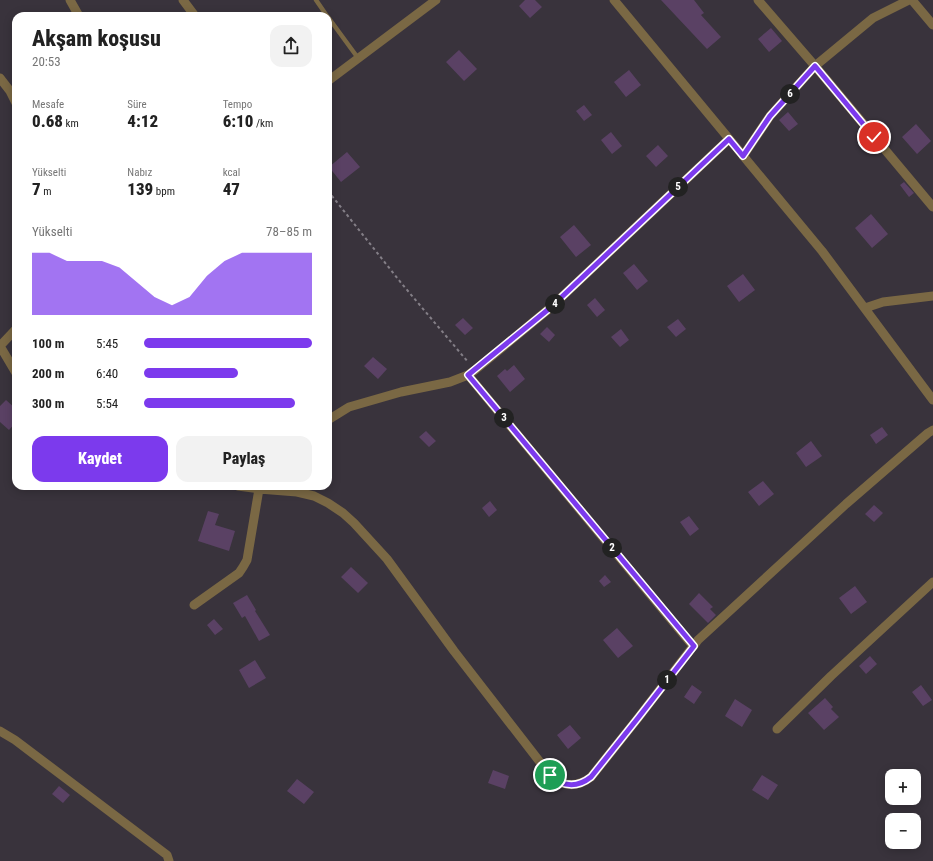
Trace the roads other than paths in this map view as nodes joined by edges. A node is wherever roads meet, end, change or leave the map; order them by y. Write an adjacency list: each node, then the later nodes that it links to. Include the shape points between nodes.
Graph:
1 (70, 0): 8 (street)
2 (183, 0): 9 (street)
3 (316, 0): 10 (lane)
4 (436, 0): 13 (street)
5 (614, 0): 18 (street)
6 (758, 0): 14 (street)
7 (911, 0): 12 (street); 14 (street, via 873,18)
8 (77, 12)
9 (192, 12)
10 (325, 12)
11 (332, 22): 13 (lane)
12 (933, 25)
13 (358, 58): 16 (street)
14 (815, 66): 19 (street, via 770,116); 20 (street)
15 (0, 78): 17 (street)
16 (332, 78)
17 (12, 95)
18 (729, 139): 19 (street); 26 (street, via 550,308)
19 (743, 156): 22 (street, via 822,250)
20 (933, 207)
21 (933, 296): 22 (street, via 883,302)
22 (865, 308): 27 (street)
23 (12, 333): 24 (street)
24 (0, 346): 25 (street)
25 (12, 366)
26 (471, 373): 28 (street, via 450,382 401,392 349,407); 34 (street)
27 (933, 400)
28 (332, 418)
29 (933, 430): 34 (street, via 846,504 708,630)
30 (259, 490): 33 (street, via 247,560 239,573)
31 (300, 490): 34 (street, via 343,512 387,559 454,651 550,775 559,782 576,784 591,777)
32 (933, 582): 35 (street)
33 (194, 605)
34 (694, 646)
35 (777, 729)
36 (0, 731): 37 (street, via 16,740 167,854)
37 (169, 861)

